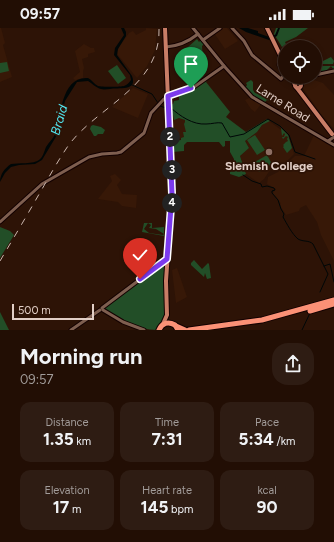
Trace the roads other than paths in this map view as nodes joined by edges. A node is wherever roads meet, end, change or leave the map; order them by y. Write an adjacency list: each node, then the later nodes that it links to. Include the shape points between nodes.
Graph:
1 (165, 28): 9 (main road)
2 (193, 28): 6 (street, Larne Road)
3 (220, 28): 7 (street)
4 (232, 28): 15 (street, via 252,55)
5 (268, 28): 8 (main road)
6 (198, 34): 7 (street, Larne Road); 9 (street, via 186,43)
7 (202, 40): 12 (street, Larne Road)
8 (274, 40): 10 (main road); 11 (main road)
9 (166, 47): 17 (main road)
10 (278, 49)
11 (278, 50)
12 (224, 66): 17 (street, via 194,87); 18 (street, Larne Road, via 252,96 319,136)
13 (334, 71): 14 (street)
14 (322, 74)
15 (278, 77)
16 (298, 85): 18 (main road)
17 (170, 94): 20 (street, via 151,113 144,133 120,152 89,157 42,184); 21 (main road, via 172,194)
18 (331, 136): 19 (street, Larne Road)
19 (334, 145)
20 (0, 222)
21 (167, 259): 22 (street); 23 (main road)
22 (162, 264): 23 (street); 26 (street)
23 (167, 266): 27 (main road)
24 (334, 300): 28 (highway)
25 (334, 304): 28 (highway)
26 (102, 309): 31 (street); 32 (street, via 123,322)
27 (167, 312): 29 (main road); 30 (main road)
28 (305, 312): 35 (highway); 36 (highway, via 263,322)
29 (162, 325): 30 (highway, via 168,322); 33 (highway)
30 (176, 327): 34 (highway)
31 (71, 330)
32 (144, 330)
33 (159, 330)
34 (185, 330)
35 (189, 330)
36 (205, 330)

